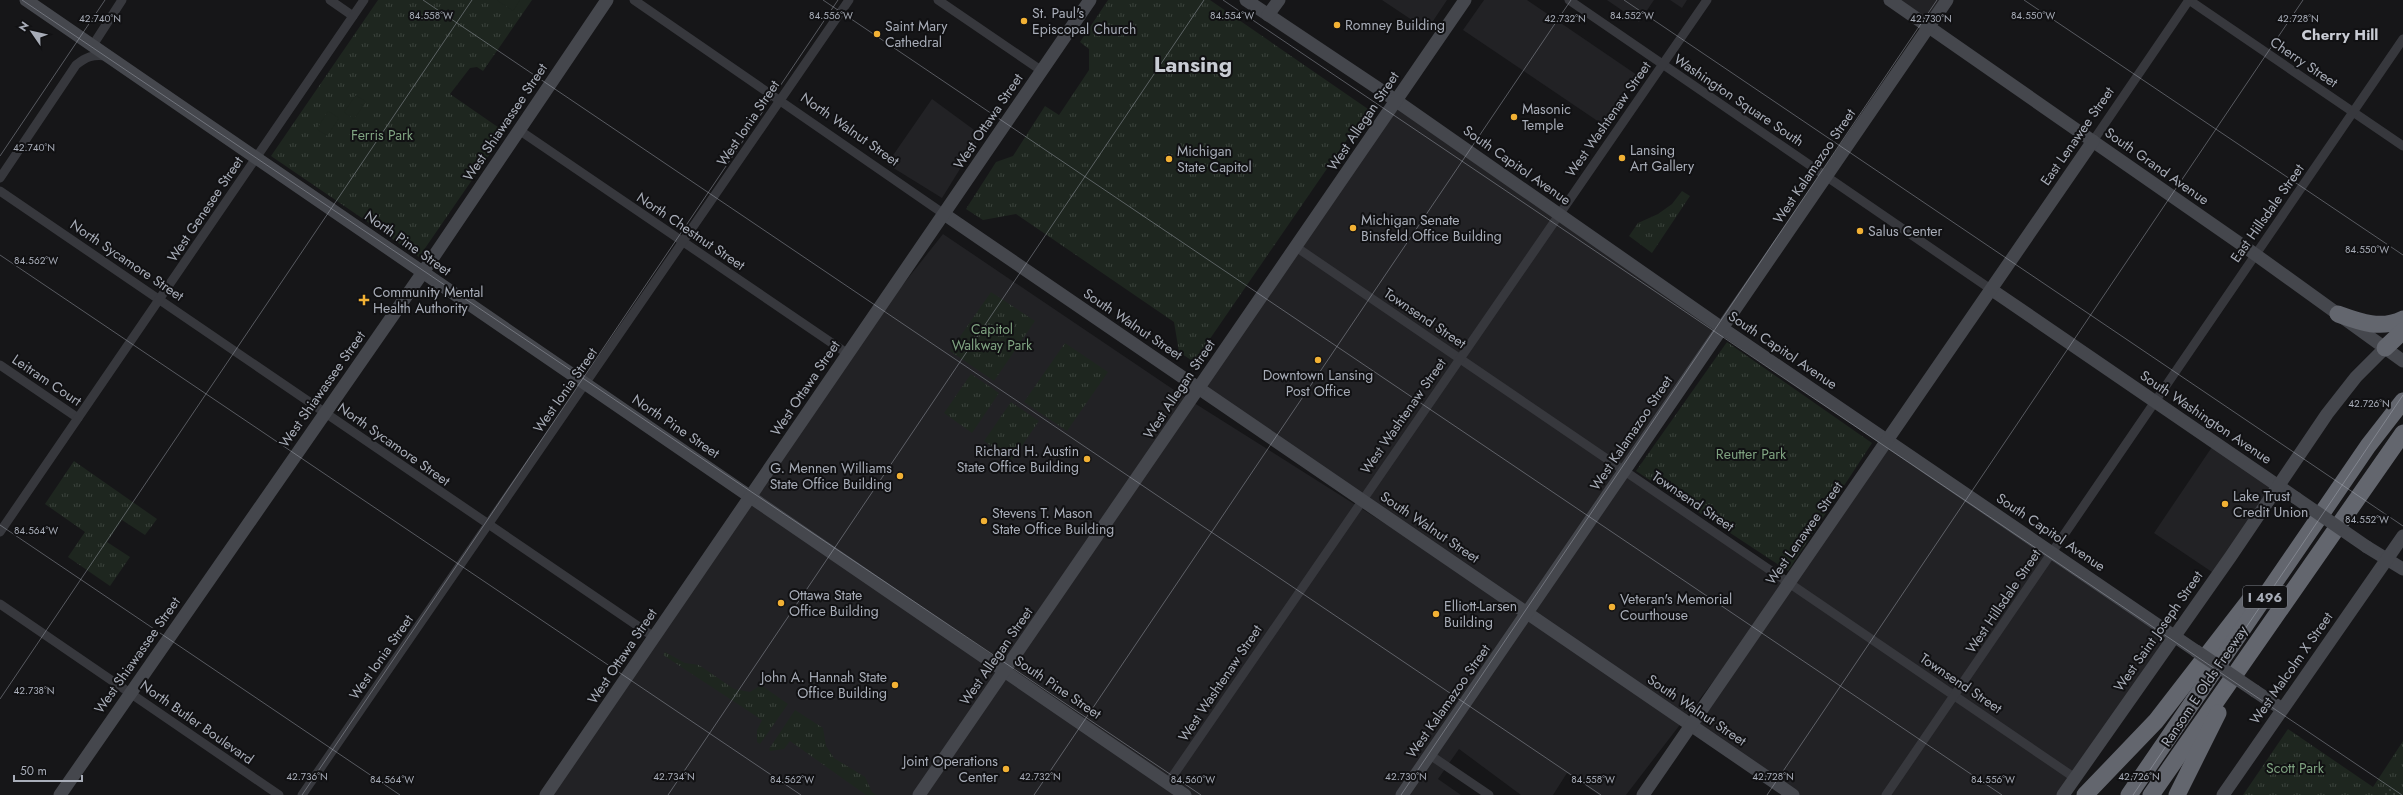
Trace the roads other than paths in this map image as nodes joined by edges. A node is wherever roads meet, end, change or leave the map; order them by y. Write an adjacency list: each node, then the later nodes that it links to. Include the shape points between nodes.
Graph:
1 (26, 0): 22 (street, North Pine Street)
2 (122, 0): 22 (street)
3 (330, 0): 19 (street)
4 (364, 0): 19 (street, West Genesee Street)
5 (607, 0): 29 (street, West Shiawassee Street)
6 (634, 0): 26 (street, North Walnut Street)
7 (849, 0): 26 (street, West Ionia Street)
8 (938, 0): 25 (street)
9 (1090, 0): 25 (street, West Ottawa Street)
10 (1246, 0): 18 (street, South Capitol Avenue)
11 (1279, 0): 18 (street)
12 (1465, 0): 27 (street, West Allegan Street)
13 (1569, 0): 24 (street, Washington Square South)
14 (1707, 0): 24 (street, West Washtenaw Street)
15 (1890, 0): 20 (street, South Grand Avenue)
16 (1947, 0): 20 (street, West Kalamazoo Street)
17 (2189, 0): 28 (street, Cherry Street); 30 (street, East Lenawee Street)
18 (1268, 15): 27 (street, South Capitol Avenue)
19 (353, 16): 32 (street, West Genesee Street)
20 (1929, 26): 30 (street, South Grand Avenue); 33 (street, West Kalamazoo Street)
21 (2403, 39): 28 (street, East Hillsdale Street)
22 (93, 45): 23 (street, North Pine Street)
23 (109, 56): 32 (street, North Pine Street); 34 (street, via 94,55 84,58 76,65)
24 (1662, 65): 33 (street, Washington Square South); 37 (street, West Washtenaw Street)
25 (1042, 71): 36 (street, West Ottawa Street)
26 (780, 100): 36 (street, North Walnut Street); 38 (street, West Ionia Street)
27 (1396, 101): 37 (street, South Capitol Avenue); 39 (street, West Allegan Street)
28 (2354, 113): 31 (street, Cherry Street); 40 (street, East Hillsdale Street)
29 (519, 130): 38 (street, North Chestnut Street); 41 (street, West Shiawassee Street)
30 (2093, 141): 40 (street, South Grand Avenue); 43 (street, East Lenawee Street)
31 (2403, 146)
32 (257, 157): 41 (street, North Pine Street); 44 (street, West Genesee Street)
33 (1826, 176): 43 (street, Washington Square South); 47 (street, West Kalamazoo Street)
34 (0, 178)
35 (0, 191): 44 (street, North Sycamore Street)
36 (944, 214): 42 (street, North Walnut Street); 50 (street, West Ottawa Street)
37 (1559, 214): 47 (street, South Capitol Avenue); 51 (street, West Washtenaw Street)
38 (683, 242): 50 (street, North Chestnut Street); 54 (street, West Ionia Street)
39 (1296, 247): 51 (street, Townsend Street); 55 (street, West Allegan Street)
40 (2256, 255): 45 (street, South Grand Avenue); 57 (street, East Hillsdale Street)
41 (422, 272): 54 (street, North Pine Street); 58 (street, West Shiawassee Street)
42 (1048, 285): 55 (street, South Walnut Street)
43 (1992, 290): 57 (street, South Washington Avenue); 61 (street, West Lenawee Street)
44 (159, 300): 58 (street, North Sycamore Street); 59 (street, West Genesee Street)
45 (2338, 314): 46 (highway, via 2372,325); 49 (street, South Grand Avenue, via 2369,336)
46 (2403, 320)
47 (1722, 328): 61 (street, South Capitol Avenue); 63 (street, West Kalamazoo Street)
48 (2403, 331): 49 (highway)
49 (2381, 351): 52 (street, South Grand Avenue); 64 (street, West Saint Joseph Street, via 2342,393)
50 (848, 354): 65 (street, West Ottawa Street)
51 (1460, 359): 63 (street, Townsend Street); 66 (street, West Washtenaw Street)
52 (2403, 361)
53 (0, 365): 59 (street, Leitram Court)
54 (586, 384): 65 (street, North Pine Street); 67 (street, West Ionia Street)
55 (1199, 388): 66 (street, South Walnut Street); 80 (street, West Allegan Street)
56 (2403, 401): 62 (highway, Ransom E Olds Freeway / I 496)
57 (2155, 402): 64 (street, South Washington Avenue); 70 (street, West Hillsdale Street)
58 (325, 413): 67 (street, North Sycamore Street); 81 (street, West Shiawassee Street)
59 (78, 418): 68 (street, West Genesee Street)
60 (2401, 436): 73 (highway, Ransom E Olds Freeway / I 496)
61 (1888, 440): 70 (street, South Capitol Avenue); 75 (street, West Lenawee Street)
62 (2368, 446): 100 (highway, via 2156,721); 101 (highway, Ransom E Olds Freeway / I 496)
63 (1624, 471): 75 (street, Townsend Street); 77 (street, West Kalamazoo Street)
64 (2278, 486): 71 (street, South Washington Avenue, bridge); 78 (street, West Saint Joseph Street)
65 (750, 496): 74 (street, North Pine Street); 79 (street, West Ottawa Street)
66 (1362, 500): 77 (street, South Walnut Street); 87 (street, West Washtenaw Street)
67 (488, 526): 79 (street, North Sycamore Street); 90 (street, West Ionia Street)
68 (0, 532)
69 (2403, 536): 71 (street, West Malcolm X Street)
70 (2053, 552): 78 (street, South Capitol Avenue); 82 (street, West Hillsdale Street)
71 (2386, 559): 72 (street, South Washington Avenue); 83 (street, West Malcolm X Street)
72 (2403, 569)
73 (2306, 570): 102 (highway, Ransom E Olds Freeway / I 496); 103 (highway, via 2270,633 2220,710)
74 (872, 580): 80 (street, South Pine Street)
75 (1789, 583): 82 (street, Townsend Street); 84 (street, West Lenawee Street)
76 (0, 604): 81 (street, North Butler Boulevard)
77 (1528, 614): 84 (street, South Walnut Street); 85 (street, West Kalamazoo Street)
78 (2174, 636): 83 (street, South Capitol Avenue, bridge); 86 (street, West Saint Joseph Street)
79 (654, 637): 91 (street, West Ottawa Street)
80 (1005, 670): 87 (street, South Pine Street); 92 (street, West Allegan Street)
81 (130, 692): 88 (street, West Shiawassee Street); 89 (street, North Butler Boulevard)
82 (1954, 696): 86 (street, Townsend Street); 98 (street, West Hillsdale Street)
83 (2282, 709): 104 (street, West Malcolm X Street)
84 (1692, 725): 96 (street, West Lenawee Street); 97 (street, South Walnut Street)
85 (1430, 755): 94 (street, West Kalamazoo Street); 95 (street)
86 (2075, 778): 99 (street, West Saint Joseph Street)
87 (1168, 783): 93 (street, South Pine Street)
88 (60, 795)
89 (279, 795)
90 (302, 795)
91 (546, 795)
92 (919, 795)
93 (1185, 795)
94 (1402, 795)
95 (1489, 795)
96 (1644, 795)
97 (1793, 795)
98 (1886, 795)
99 (2063, 795)
100 (2085, 795)
101 (2129, 795)
102 (2151, 795)
103 (2177, 795)
104 (2223, 795)

